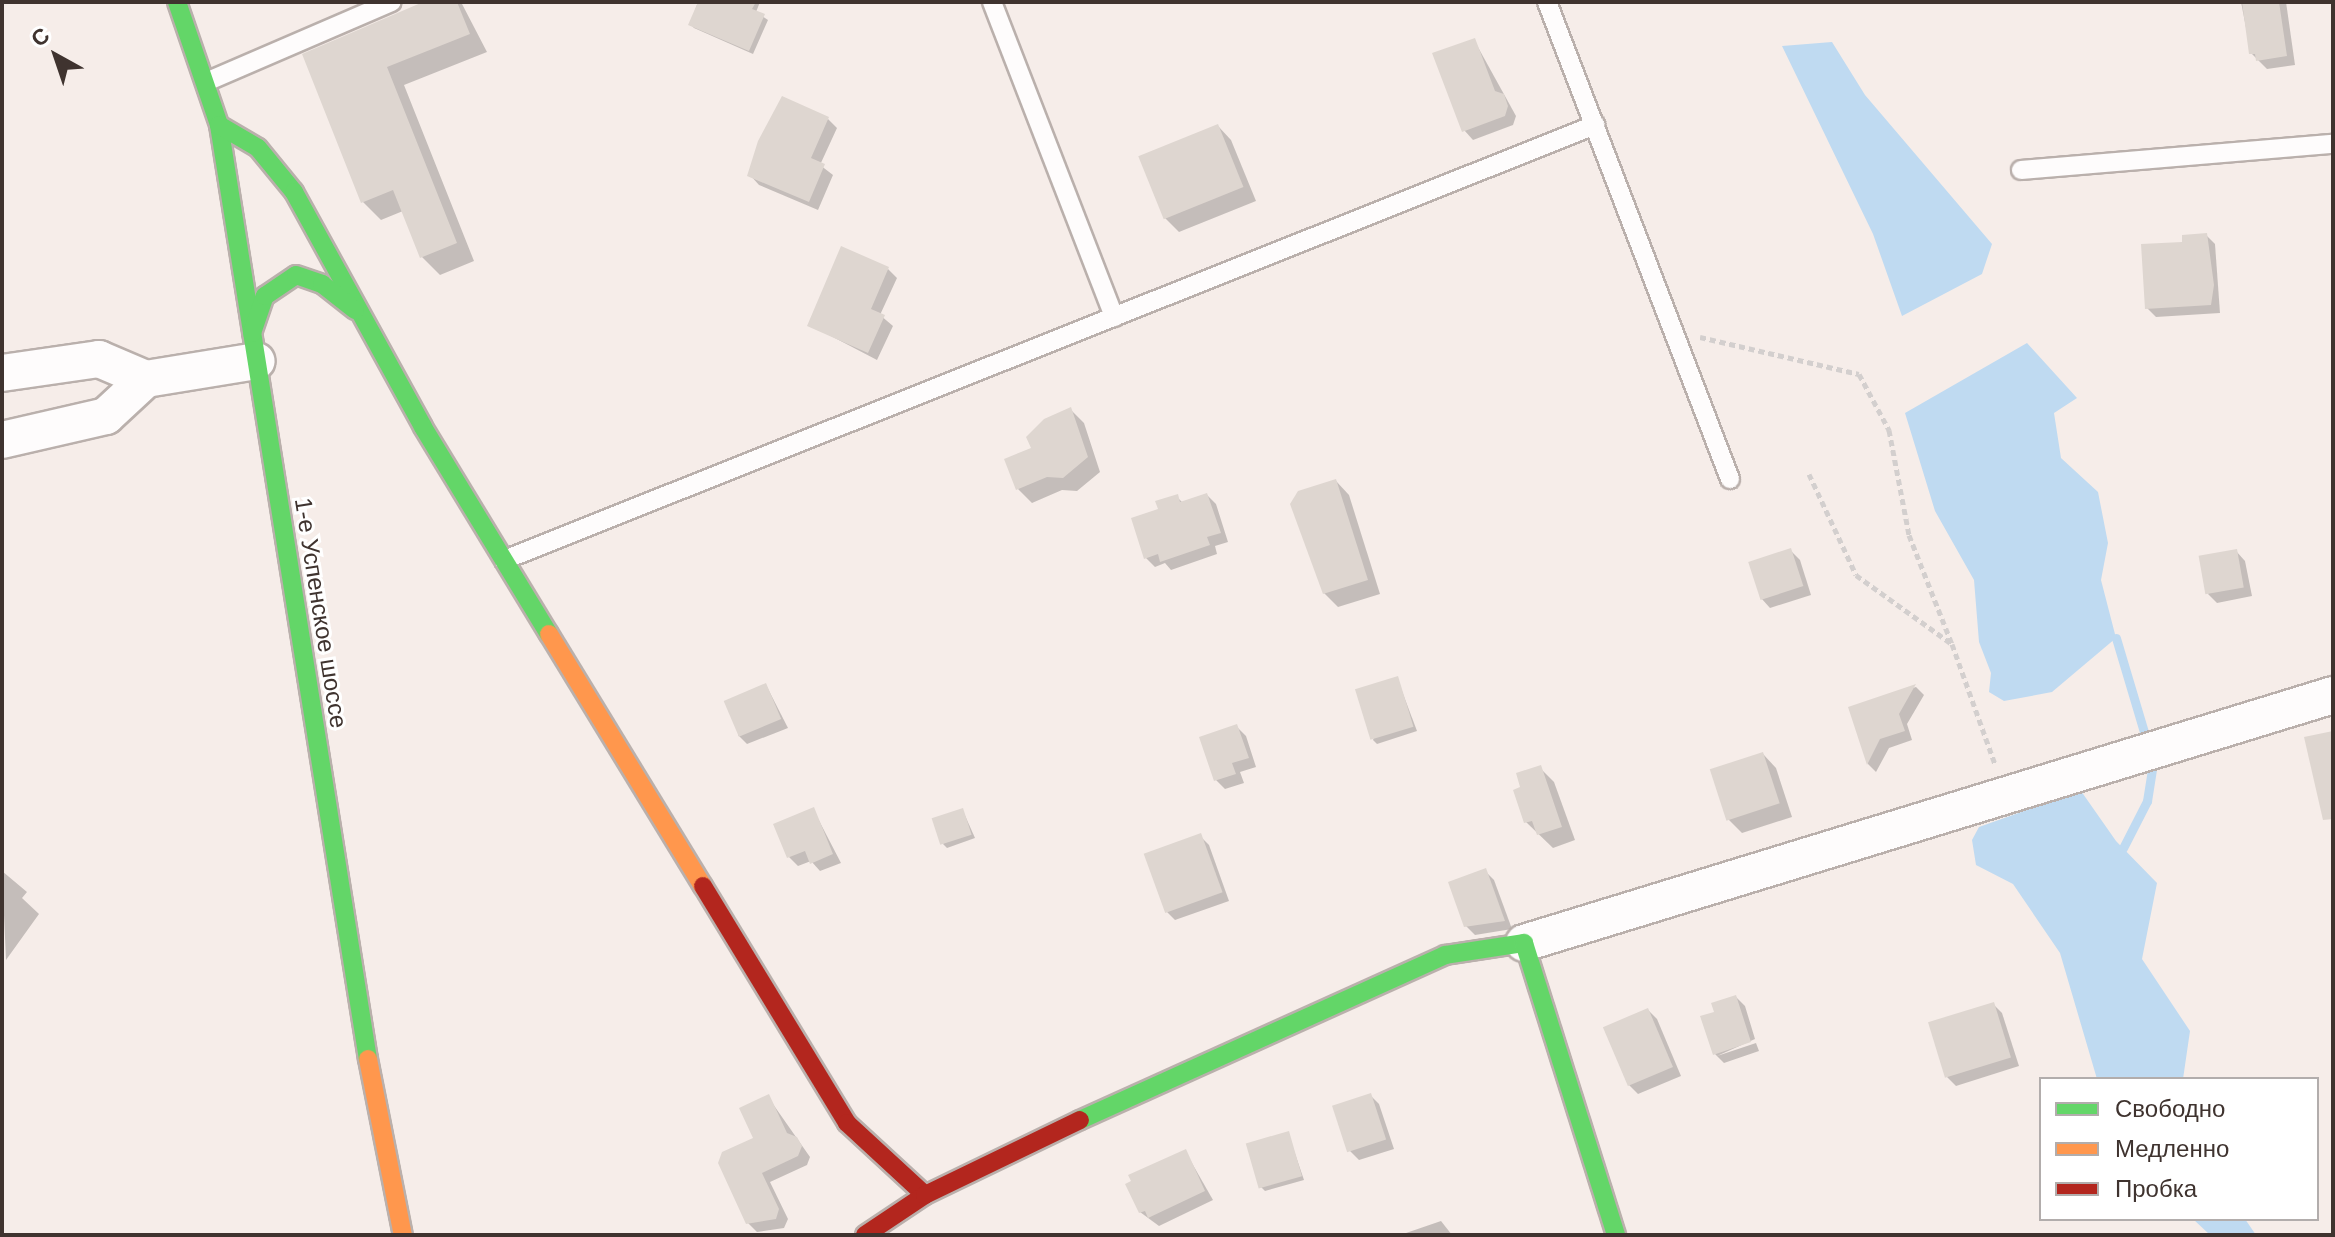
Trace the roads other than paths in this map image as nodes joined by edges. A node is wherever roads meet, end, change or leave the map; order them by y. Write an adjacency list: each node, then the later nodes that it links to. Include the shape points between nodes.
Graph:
1 (177, 2): 5 (street, 1-е Успенское шоссе)
2 (392, 2): 5 (lane)
3 (992, 2): 11 (lane)
4 (1547, 2): 7 (lane)
5 (206, 82): 6 (street, 1-е Успенское шоссе)
6 (219, 125): 10 (street, via 258,148 294,192); 12 (street, 1-е Успенское шоссе)
7 (1595, 125): 11 (lane); 16 (lane)
8 (2333, 144): 9 (lane)
9 (2021, 170)
10 (363, 317): 12 (street, via 322,284 296,275 265,296); 17 (street)
11 (1114, 317): 17 (lane)
12 (254, 347): 14 (street); 21 (street, 1-е Успенское шоссе, via 360,1016)
13 (2, 373): 14 (street, via 99,359)
14 (146, 379): 15 (street, via 106,416)
15 (2, 440)
16 (1730, 479)
17 (504, 560): 20 (street, via 847,1123)
18 (2333, 695): 19 (street)
19 (1524, 943): 20 (street, via 1445,955 1186,1068); 23 (street)
20 (925, 1195): 22 (street)
21 (403, 1235)
22 (865, 1235)
23 (1616, 1235)

